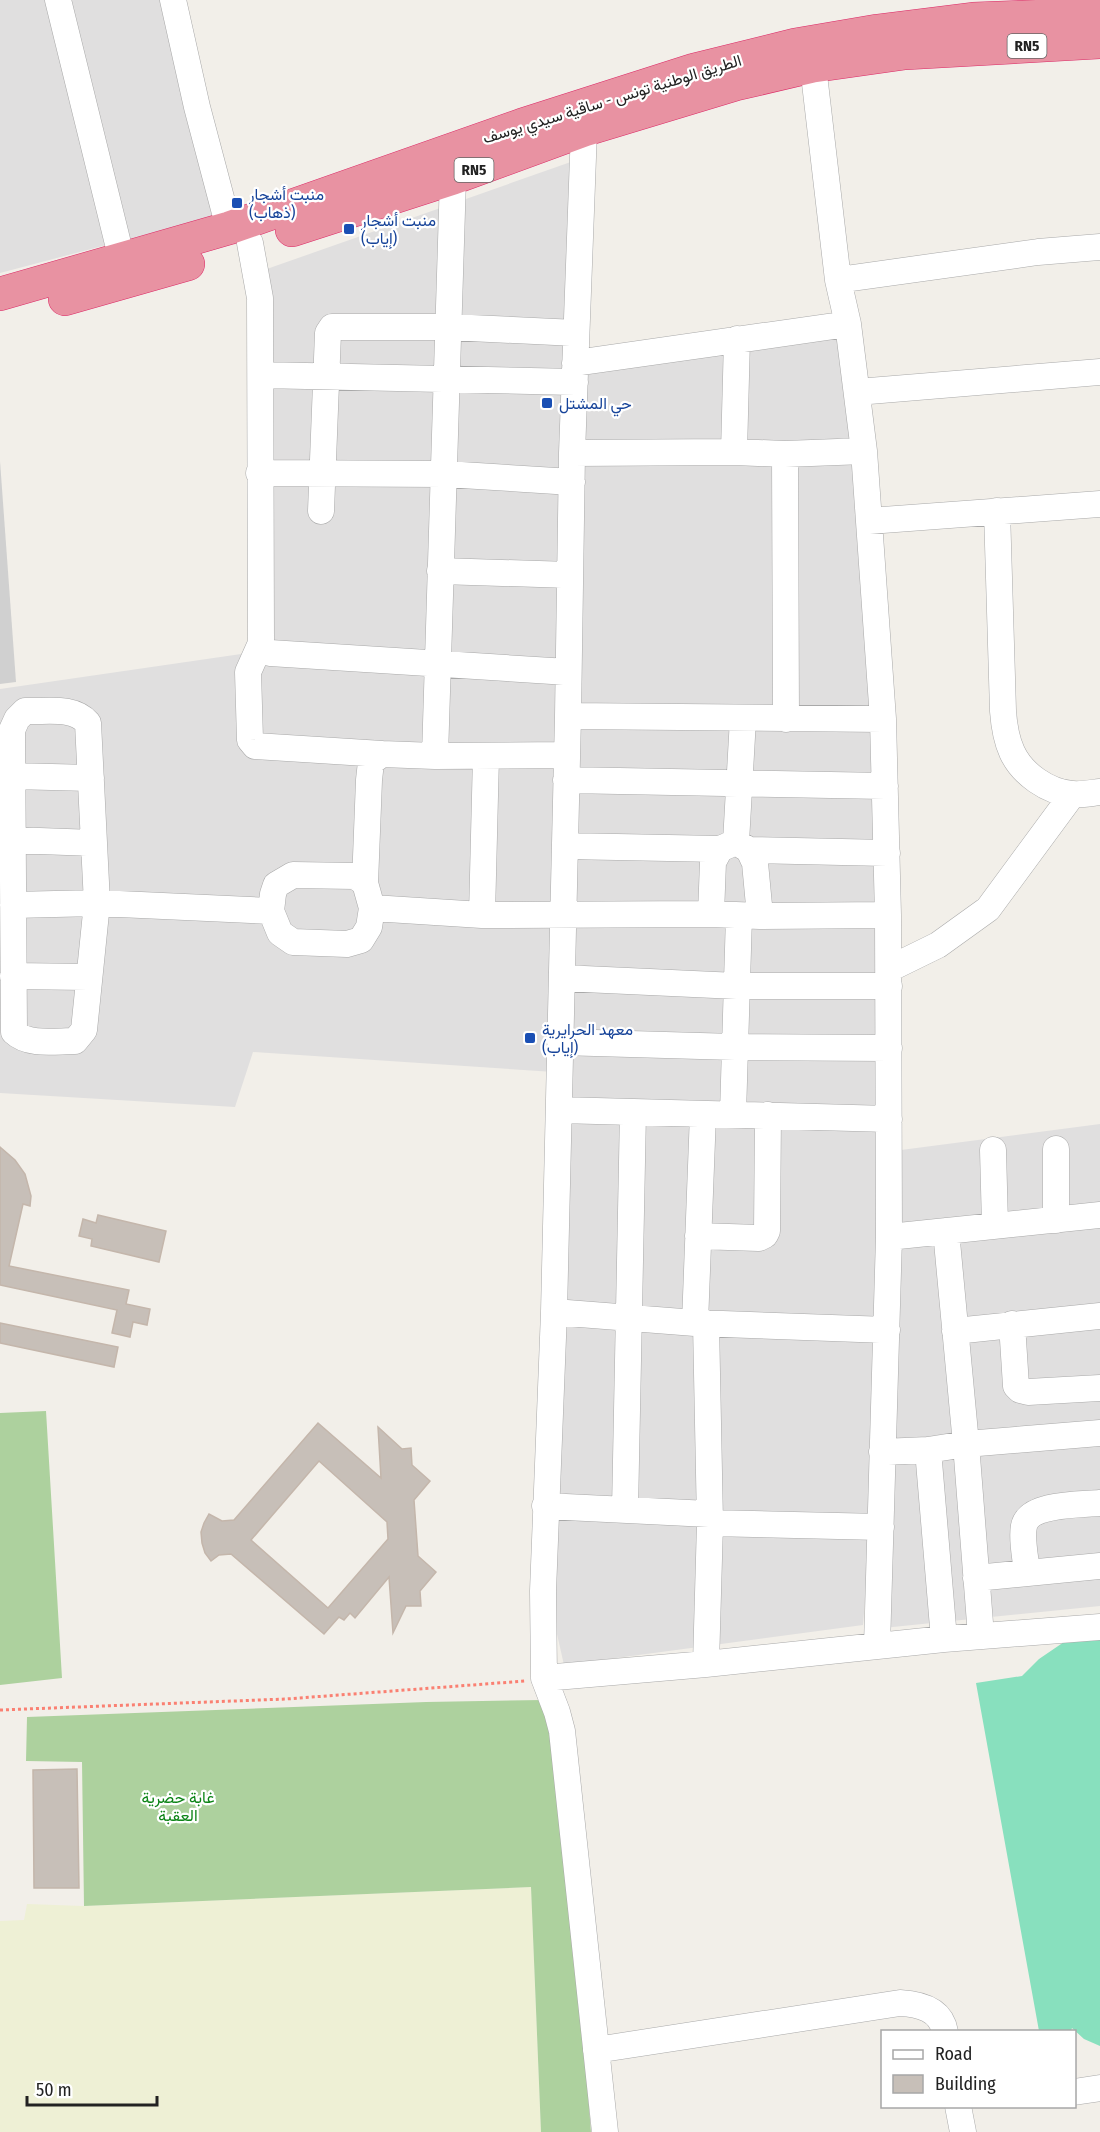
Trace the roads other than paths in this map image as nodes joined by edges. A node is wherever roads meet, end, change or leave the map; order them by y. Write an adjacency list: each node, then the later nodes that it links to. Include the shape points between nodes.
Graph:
1 (58, 0): 11 (street)
2 (173, 0): 9 (street, via 197,107)
3 (1100, 14): 4 (highway, الطريق الوطنية تونس - ساقية سيدي يوسف / RN5)
4 (961, 24): 5 (highway, الطريق الوطنية تونس - ساقية سيدي يوسف / RN5); 6 (highway, الطريق الوطنية تونس - ساقية سيدي يوسف / RN5, via 905,53); 9 (highway, الطريق الوطنية تونس - ساقية سيدي يوسف / RN5, via 877,31 795,45 694,70 522,125)
5 (1100, 42)
6 (813, 66): 7 (highway, الطريق الوطنية تونس - ساقية سيدي يوسف / RN5, via 736,84); 12 (street)
7 (584, 130): 8 (highway, الطريق الوطنية تونس - ساقية سيدي يوسف / RN5); 17 (street)
8 (453, 178): 9 (highway, الطريق الوطنية تونس - ساقية سيدي يوسف / RN5); 16 (street)
9 (239, 236): 11 (highway, الطريق الوطنية تونس - ساقية سيدي يوسف / RN5); 14 (highway, الطريق الوطنية تونس - ساقية سيدي يوسف / RN5, via 122,284); 21 (street, via 260,298)
10 (1100, 247): 12 (street)
11 (122, 260): 13 (highway, الطريق الوطنية تونس - ساقية سيدي يوسف / RN5)
12 (838, 280): 15 (street)
13 (0, 294)
14 (0, 316)
15 (848, 324): 18 (street); 24 (street)
16 (449, 327): 17 (street); 22 (street, via 332,327 328,333); 23 (street)
17 (576, 333): 19 (street)
18 (737, 339): 19 (street); 26 (street)
19 (575, 372): 23 (street); 27 (street)
20 (1100, 372): 24 (street)
21 (261, 375): 22 (street); 29 (street)
22 (325, 377): 23 (street); 30 (street)
23 (448, 381): 31 (street)
24 (857, 392): 25 (street)
25 (864, 451): 28 (street); 36 (street)
26 (734, 452): 27 (street); 28 (street)
27 (572, 453): 32 (street)
28 (785, 454): 44 (street)
29 (259, 473): 30 (street); 39 (street)
30 (323, 473): 31 (street); 34 (street)
31 (445, 474): 32 (street); 37 (street)
32 (572, 482): 38 (street)
33 (1100, 504): 35 (street)
34 (321, 511)
35 (997, 512): 36 (street); 55 (street, via 1005,733 1012,754 1023,769 1045,786)
36 (869, 521): 45 (street)
37 (441, 571): 38 (street); 40 (street)
38 (570, 575): 41 (street)
39 (261, 643): 40 (street, via 270,653); 46 (street, via 248,672 250,740 255,746)
40 (436, 663): 41 (street); 47 (street)
41 (567, 672): 42 (street)
42 (568, 716): 43 (street); 49 (street)
43 (743, 719): 44 (street); 52 (street)
44 (786, 719): 45 (street)
45 (883, 719): 53 (street)
46 (382, 754): 47 (street); 61 (street, via 372,762 369,780)
47 (435, 756): 48 (street)
48 (486, 756): 49 (street); 67 (street)
49 (567, 768): 52 (street); 58 (street)
50 (12, 776): 51 (street); 51 (street, via 12,730 17,719 26,711 74,712 88,723); 56 (street)
51 (91, 778): 57 (street)
52 (740, 783): 53 (street); 59 (street)
53 (885, 786): 60 (street)
54 (1100, 792): 55 (street)
55 (1072, 795): 74 (street, via 988,909)
56 (12, 840): 57 (street); 64 (street)
57 (94, 843): 62 (street)
58 (565, 846): 59 (street); 68 (street)
59 (735, 847): 60 (street); 66 (street, via 713,862); 70 (street, via 755,863)
60 (887, 853): 69 (street)
61 (365, 883): 63 (street, via 355,876 293,875 276,885); 65 (street)
62 (97, 897): 63 (street); 64 (street); 72 (street)
63 (272, 903): 65 (street, via 280,933 293,942 347,944 362,940)
64 (13, 905): 71 (street)
65 (372, 908): 67 (street)
66 (711, 914): 68 (street); 70 (street)
67 (482, 915): 68 (street)
68 (563, 915): 73 (street)
69 (888, 915): 70 (street); 74 (street)
70 (749, 916): 75 (street)
71 (13, 976): 72 (street); 72 (street, via 14,1032 30,1041 75,1041 80,1036 84,1030)
72 (88, 977)
73 (562, 978): 75 (street); 76 (street)
74 (889, 978): 75 (street); 78 (street)
75 (737, 986): 77 (street)
76 (560, 1042): 77 (street); 79 (street)
77 (735, 1047): 78 (street); 82 (street)
78 (889, 1048): 84 (street)
79 (559, 1110): 80 (street); 93 (street)
80 (633, 1112): 81 (street); 95 (street)
81 (703, 1114): 82 (street); 91 (street)
82 (733, 1114): 83 (street)
83 (768, 1115): 84 (street); 91 (street, via 765,1235)
84 (889, 1119): 92 (street)
85 (1056, 1149): 88 (street)
86 (993, 1150): 89 (street)
87 (1100, 1215): 88 (street)
88 (1056, 1220): 89 (street)
89 (995, 1225): 90 (street)
90 (946, 1230): 92 (street); 99 (street)
91 (698, 1236): 96 (street)
92 (890, 1237): 98 (street)
93 (554, 1312): 95 (street); 106 (street)
94 (1100, 1316): 97 (street)
95 (629, 1318): 96 (street); 107 (street)
96 (700, 1323): 98 (street); 108 (street)
97 (1012, 1324): 99 (street); 100 (street, via 1016,1386 1020,1390)
98 (887, 1330): 104 (street)
99 (955, 1331): 102 (street)
100 (1100, 1388)
101 (1100, 1433): 102 (street)
102 (966, 1444): 103 (street); 112 (street)
103 (928, 1450): 104 (street); 115 (street)
104 (882, 1452): 109 (street)
105 (1100, 1503): 111 (street, via 1050,1508 1029,1515 1023,1528)
106 (545, 1506): 107 (street); 118 (street)
107 (625, 1510): 108 (street)
108 (710, 1518): 109 (street); 117 (street)
109 (881, 1527): 116 (street)
110 (1100, 1566): 111 (street)
111 (1027, 1573): 112 (street)
112 (976, 1578): 114 (street)
113 (1100, 1627): 114 (street)
114 (981, 1636): 115 (street)
115 (944, 1639): 116 (street)
116 (877, 1646): 117 (street)
117 (706, 1664): 118 (street)
118 (544, 1678): 120 (street, via 562,1731)
119 (945, 2030): 120 (street, via 935,2013 917,2004 900,2003)
120 (596, 2050): 123 (street)
121 (1100, 2088): 122 (street)
122 (1076, 2092)
123 (605, 2132)

